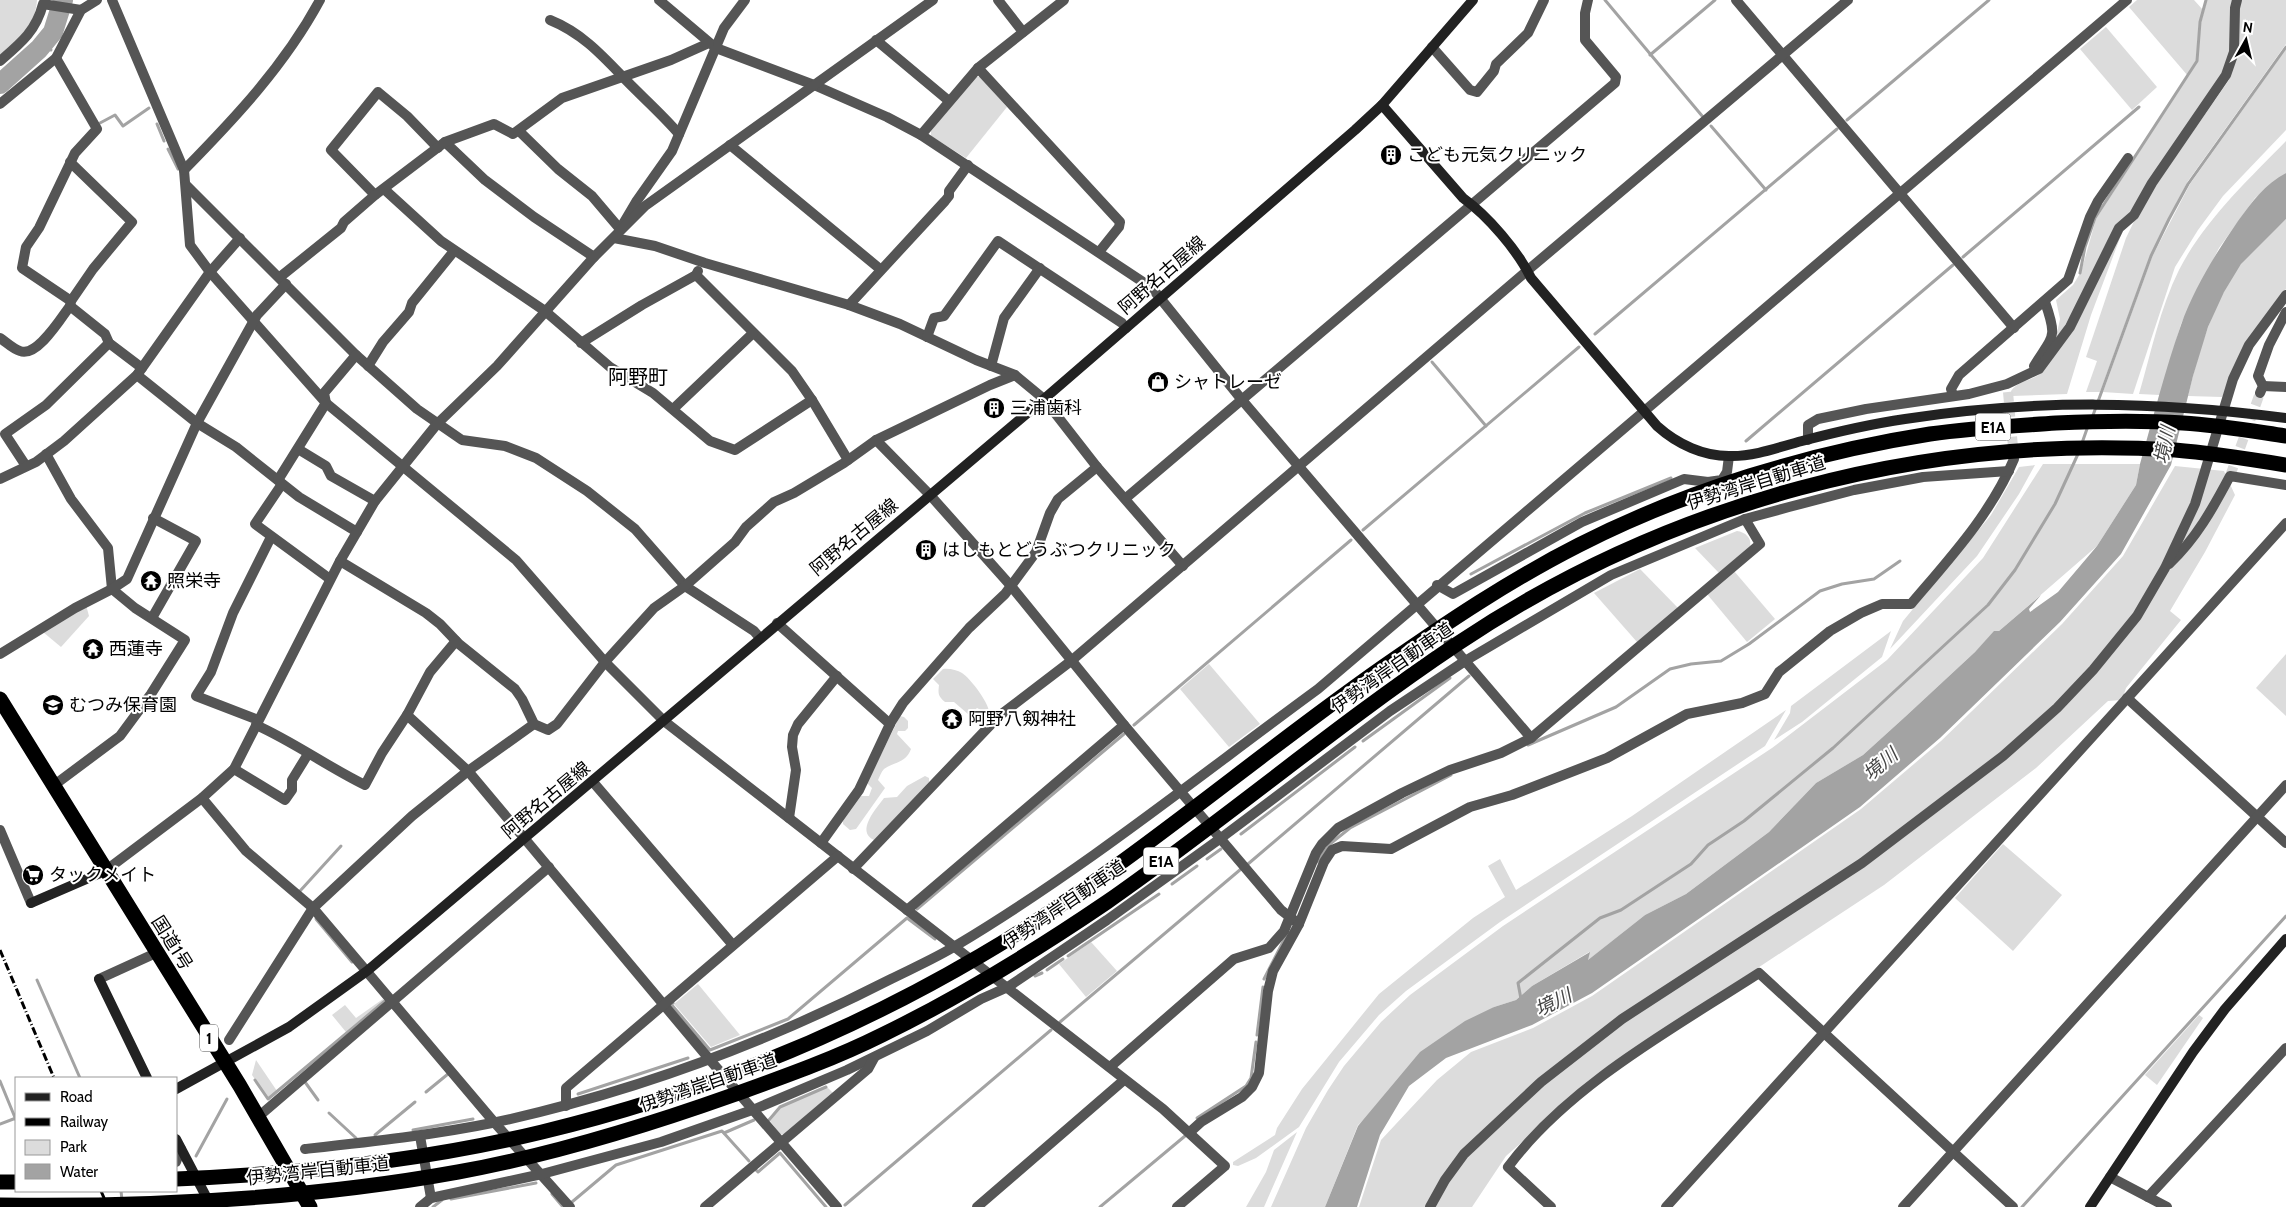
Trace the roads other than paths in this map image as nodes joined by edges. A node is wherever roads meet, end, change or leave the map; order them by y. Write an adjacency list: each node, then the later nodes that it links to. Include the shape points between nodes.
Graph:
1 (97, 0): 16 (street)
2 (112, 0): 39 (street)
3 (320, 0): 39 (street, via 272,74 238,115)
4 (659, 0): 20 (street)
5 (745, 0): 20 (street)
6 (933, 0): 19 (street)
7 (998, 0): 18 (street)
8 (1064, 0): 18 (street)
9 (1473, 0): 21 (main road, 阿野名古屋線)
10 (1544, 0): 21 (street, via 1528,34 1496,64 1477,92 1470,90)
11 (1588, 0): 43 (street, via 1585,40 1616,77 1615,83)
12 (1736, 0): 22 (street)
13 (1848, 0): 22 (street)
14 (2127, 0): 42 (street)
15 (2237, 0): 75 (street, via 2234,52 2226,76 2152,183 2134,215 2119,228 2070,327 2039,369)
16 (81, 10): 23 (street); 24 (street, via 43,4 38,20 25,39)
17 (550, 20): 26 (street, via 583,38)
18 (1023, 32): 25 (street)
19 (876, 40): 27 (street); 28 (street)
20 (712, 46): 26 (street); 27 (street); 32 (street)
21 (1432, 48): 30 (main road, 阿野名古屋線)
22 (1783, 56): 42 (street); 52 (street)
23 (56, 58): 29 (street); 37 (street, via 97,129)
24 (0, 61)
25 (978, 68): 28 (street); 47 (street, via 1120,222)
26 (622, 76): 31 (street, via 562,98); 32 (street)
27 (814, 85): 33 (street); 35 (street)
28 (949, 101): 33 (street)
29 (0, 104)
30 (1382, 105): 43 (main road); 57 (main road, 阿野名古屋線)
31 (519, 132): 34 (street, via 513,134 494,124); 44 (street, via 592,196)
32 (679, 134): 44 (street, via 672,151)
33 (921, 135): 38 (street)
34 (441, 145): 41 (street); 41 (street, via 378,92 331,150); 48 (street, via 534,217)
35 (730, 146): 44 (street, via 645,206); 51 (street)
36 (2128, 158): 58 (street, via 2090,217 2068,280)
37 (70, 162): 59 (street, via 39,228 26,247 22,268); 59 (street, via 132,222 93,269)
38 (968, 165): 47 (street); 51 (street, via 944,201)
39 (184, 170): 40 (street)
40 (186, 185): 45 (street); 53 (street, via 190,245)
41 (379, 192): 46 (street); 55 (street)
42 (1900, 194): 65 (street); 84 (street)
43 (1471, 204): 52 (main road); 81 (street)
44 (617, 234): 48 (street); 49 (street)
45 (240, 238): 53 (street); 55 (street)
46 (454, 251): 61 (street); 72 (street, via 412,302 409,312 383,342)
47 (1098, 252): 57 (street, via 1152,288)
48 (594, 257): 61 (street)
49 (703, 263): 54 (street); 60 (street)
50 (1040, 268): 64 (street); 67 (street, via 998,240 953,306 944,316 934,318); 73 (street, via 1004,318)
51 (880, 269): 60 (street)
52 (1528, 270): 84 (main road, via 1537,285); 100 (street)
53 (210, 272): 63 (street); 74 (street)
54 (696, 275): 66 (street); 70 (street)
55 (283, 280): 63 (street); 71 (street)
56 (2286, 295): 115 (street, via 2249,345 2233,378 2195,504)
57 (1160, 299): 64 (main road, 阿野名古屋線); 81 (street)
58 (2045, 302): 65 (street); 75 (street, via 2054,326 2051,339)
59 (70, 304): 68 (street, via 45,339 28,352 20,352); 69 (street, via 104,334)
60 (849, 305): 67 (street)
61 (545, 311): 70 (street); 87 (street, via 497,366)
62 (2286, 312): 77 (street, via 2258,376 2261,389)
63 (254, 321): 82 (street); 86 (street)
64 (1126, 328): 79 (main road, 阿野名古屋線)
65 (2014, 328): 78 (street, via 1959,375 1951,389)
66 (753, 333): 80 (street, via 784,361); 83 (street)
67 (927, 337): 73 (street)
68 (0, 338)
69 (109, 343): 74 (street); 97 (street, via 52,400 5,434)
70 (580, 343): 83 (street, via 610,368 654,393)
71 (356, 356): 72 (street); 82 (street, via 324,393)
72 (368, 366): 87 (street)
73 (991, 366): 76 (street)
74 (140, 371): 86 (street); 92 (street)
75 (2030, 372): 78 (street, via 2007,388)
76 (1015, 375): 79 (street); 89 (street)
77 (2286, 387)
78 (1953, 395): 90 (street, via 1818,419 1808,425)
79 (1044, 399): 99 (street); 105 (main road, 阿野名古屋線)
80 (812, 400): 83 (street, via 735,450 710,440); 95 (street)
81 (1242, 400): 100 (street); 106 (street)
82 (326, 403): 91 (street); 98 (street)
83 (673, 409)
84 (1644, 410): 93 (main road, via 1669,437 1702,452); 117 (street)
85 (2286, 418): 90 (main road, via 2141,404 2066,403 1904,419)
86 (197, 423): 103 (street, via 236,447); 108 (street)
87 (437, 424): 98 (street); 118 (street, via 462,440 505,446 536,458 587,491 635,529)
88 (2286, 436): 196 (highway, 伊勢湾岸自動車道 / E1A, via 2180,422 1996,426 1924,435 1851,450 1707,491 1583,543 1472,606 1379,669 1113,870 980,956 844,1026 706,1083 542,1132 336,1168)
89 (876, 440): 95 (street); 105 (street)
90 (1808, 440): 93 (main road, via 1749,455)
91 (298, 449): 103 (street); 107 (street, via 326,466 332,476)
92 (46, 454): 97 (street); 120 (street, via 71,499 108,548)
93 (1729, 456): 117 (street, via 1727,472 1722,480 1708,482 1684,478 1582,522 1453,594)
94 (2014, 458): 101 (street)
95 (848, 460): 118 (street, via 774,502)
96 (2286, 465): 202 (highway, 伊勢湾岸自動車道 / E1A, via 2179,451 2122,448 2003,452 1859,473 1740,505 1640,543 1525,602 1462,641 1110,900 995,974 826,1061 671,1118 460,1171 359,1186 236,1198)
97 (26, 466): 102 (street)
98 (402, 466): 107 (street); 129 (street, via 516,560)
99 (1098, 466): 106 (street); 119 (street, via 1058,499 1036,552)
100 (1299, 467): 114 (street); 121 (street)
101 (2009, 470): 109 (street, via 1924,477 1854,490); 162 (street, via 1997,496 1959,548 1911,604 1882,604 1830,631 1779,672 1765,694 1742,703 1688,714 1614,755 1512,795 1470,807 1391,849 1342,846 1332,850)
102 (0, 479)
103 (280, 482): 111 (street); 112 (street, via 255,524)
104 (2286, 485): 115 (street, via 2230,476 2215,506 2186,548)
105 (930, 495): 119 (street); 123 (main road, 阿野名古屋線)
106 (1126, 498): 114 (street)
107 (376, 501): 111 (street)
108 (153, 518): 120 (street, via 132,571); 122 (street, via 196,541)
109 (1746, 519): 128 (street, via 1610,575); 139 (street, via 1760,544)
110 (2286, 524): 131 (street)
111 (357, 532): 113 (street)
112 (271, 537): 116 (street); 135 (street, via 233,613 211,672 196,696)
113 (340, 561): 116 (street); 125 (street, via 426,613)
114 (1183, 566): 127 (street)
115 (2165, 568): 212 (street, via 2137,616 2093,670 2058,708 2010,750 1862,863 1622,1019 1541,1082 1464,1154)
116 (330, 579): 135 (street)
117 (1437, 585): 121 (street)
118 (685, 586): 124 (street); 129 (street, via 654,608)
119 (1011, 586): 127 (street); 137 (street, via 903,703)
120 (112, 589): 122 (street); 126 (street)
121 (1417, 604): 128 (street); 146 (street, via 1318,689)
122 (152, 618): 145 (street, via 185,640 120,736)
123 (777, 623): 124 (main road, 阿野名古屋線); 130 (street)
124 (760, 638): 134 (main road, 阿野名古屋線)
125 (456, 641): 133 (street, via 430,672); 136 (street, via 515,690)
126 (0, 654)
127 (1071, 661): 138 (street); 157 (street, via 999,716)
128 (1465, 661): 139 (street); 151 (street, via 1390,711)
129 (605, 662): 134 (street); 136 (street, via 557,724 548,730)
130 (837, 676): 137 (street); 148 (street, via 793,734 796,770)
131 (2127, 698): 149 (street); 172 (street)
132 (0, 699): 145 (highway, 国道1号 / 1)
133 (408, 715): 140 (street, via 365,785); 142 (street)
134 (664, 722): 143 (main road, 阿野名古屋線); 148 (street)
135 (257, 723): 140 (street); 141 (street)
136 (534, 724): 142 (street)
137 (890, 724): 153 (street, via 859,790)
138 (1124, 726): 146 (street); 161 (street)
139 (1531, 738): 162 (street, via 1501,753 1442,774 1338,828 1322,844 1312,862)
140 (308, 754): 141 (street, via 292,780 292,790 285,800)
141 (234, 769): 147 (street)
142 (468, 771): 152 (street); 160 (street, via 412,816)
143 (592, 782): 152 (main road, 阿野名古屋線); 164 (street)
144 (2286, 785): 149 (street)
145 (53, 786): 158 (highway, 国道1号 / 1)
146 (1180, 790): 151 (street); 165 (street, via 1116,840)
147 (202, 798): 158 (street); 160 (street, via 246,851)
148 (789, 818): 153 (street)
149 (2257, 818): 154 (street); 192 (street)
150 (0, 830): 159 (street)
151 (1221, 838): 162 (street); 169 (street)
152 (525, 839): 156 (street); 167 (main road, 阿野名古屋線)
153 (821, 843): 155 (street)
154 (2286, 843)
155 (838, 856): 157 (street); 164 (street)
156 (549, 867): 170 (street); 171 (street)
157 (854, 868): 161 (street)
158 (105, 871): 159 (main road); 166 (highway, 国道1号 / 1)
159 (31, 903)
160 (313, 908): 167 (street); 173 (street)
161 (907, 910): 165 (street)
162 (1294, 921): 178 (street, via 1269,948 1234,959); 186 (street, via 1268,991 1259,1073 1242,1097 1200,1122)
163 (2286, 939): 195 (main road, via 2225,1009 2193,1052)
164 (732, 944): 171 (street)
165 (954, 947): 169 (street); 176 (street, via 844,1003)
166 (156, 953): 168 (street); 177 (highway, 国道1号 / 1)
167 (368, 971): 170 (street); 177 (main road, 阿野名古屋線, via 289,1027)
168 (99, 979): 179 (main road)
169 (1008, 987): 175 (street); 178 (street)
170 (393, 1001): 184 (street); 185 (street)
171 (665, 1004): 176 (street); 182 (street, via 566,1088)
172 (1824, 1033): 192 (street); 213 (street, via 1759,973 1613,1069 1560,1111 1522,1148 1508,1167); 214 (street)
173 (229, 1040)
174 (2286, 1048): 200 (street)
175 (874, 1058): 183 (street); 188 (street, via 868,1069)
176 (710, 1060): 182 (street); 183 (street)
177 (226, 1063): 181 (main road, 阿野名古屋線); 184 (highway, 国道1号 / 1)
178 (1110, 1067): 180 (street)
179 (147, 1077)
180 (1124, 1080): 186 (street); 210 (street)
181 (178, 1088)
182 (566, 1106): 185 (street)
183 (755, 1109): 188 (street); 194 (street, via 661,1142)
184 (258, 1117): 205 (highway, 国道1号 / 1)
185 (494, 1122): 187 (street); 194 (street)
186 (1190, 1132): 211 (street, via 1225,1166)
187 (420, 1136): 191 (street); 201 (street)
188 (782, 1142): 208 (street); 209 (street)
189 (178, 1143): 190 (main road)
190 (181, 1149): 193 (street); 204 (main road)
191 (306, 1149)
192 (1954, 1151): 215 (street); 216 (street)
193 (178, 1157)
194 (542, 1174): 201 (street); 207 (street)
195 (2110, 1177): 200 (street); 217 (main road)
196 (178, 1179)
197 (0, 1182): 198 (highway)
198 (15, 1182)
199 (170, 1192): 203 (street)
200 (2148, 1197): 218 (street)
201 (431, 1198): 206 (street)
202 (0, 1205)
203 (167, 1207)
204 (212, 1207)
205 (310, 1207)
206 (420, 1207)
207 (570, 1207)
208 (705, 1207)
209 (837, 1207)
210 (977, 1207)
211 (1177, 1207)
212 (1430, 1207)
213 (1551, 1207)
214 (1666, 1207)
215 (1903, 1207)
216 (2013, 1207)
217 (2090, 1207)
218 (2167, 1207)

